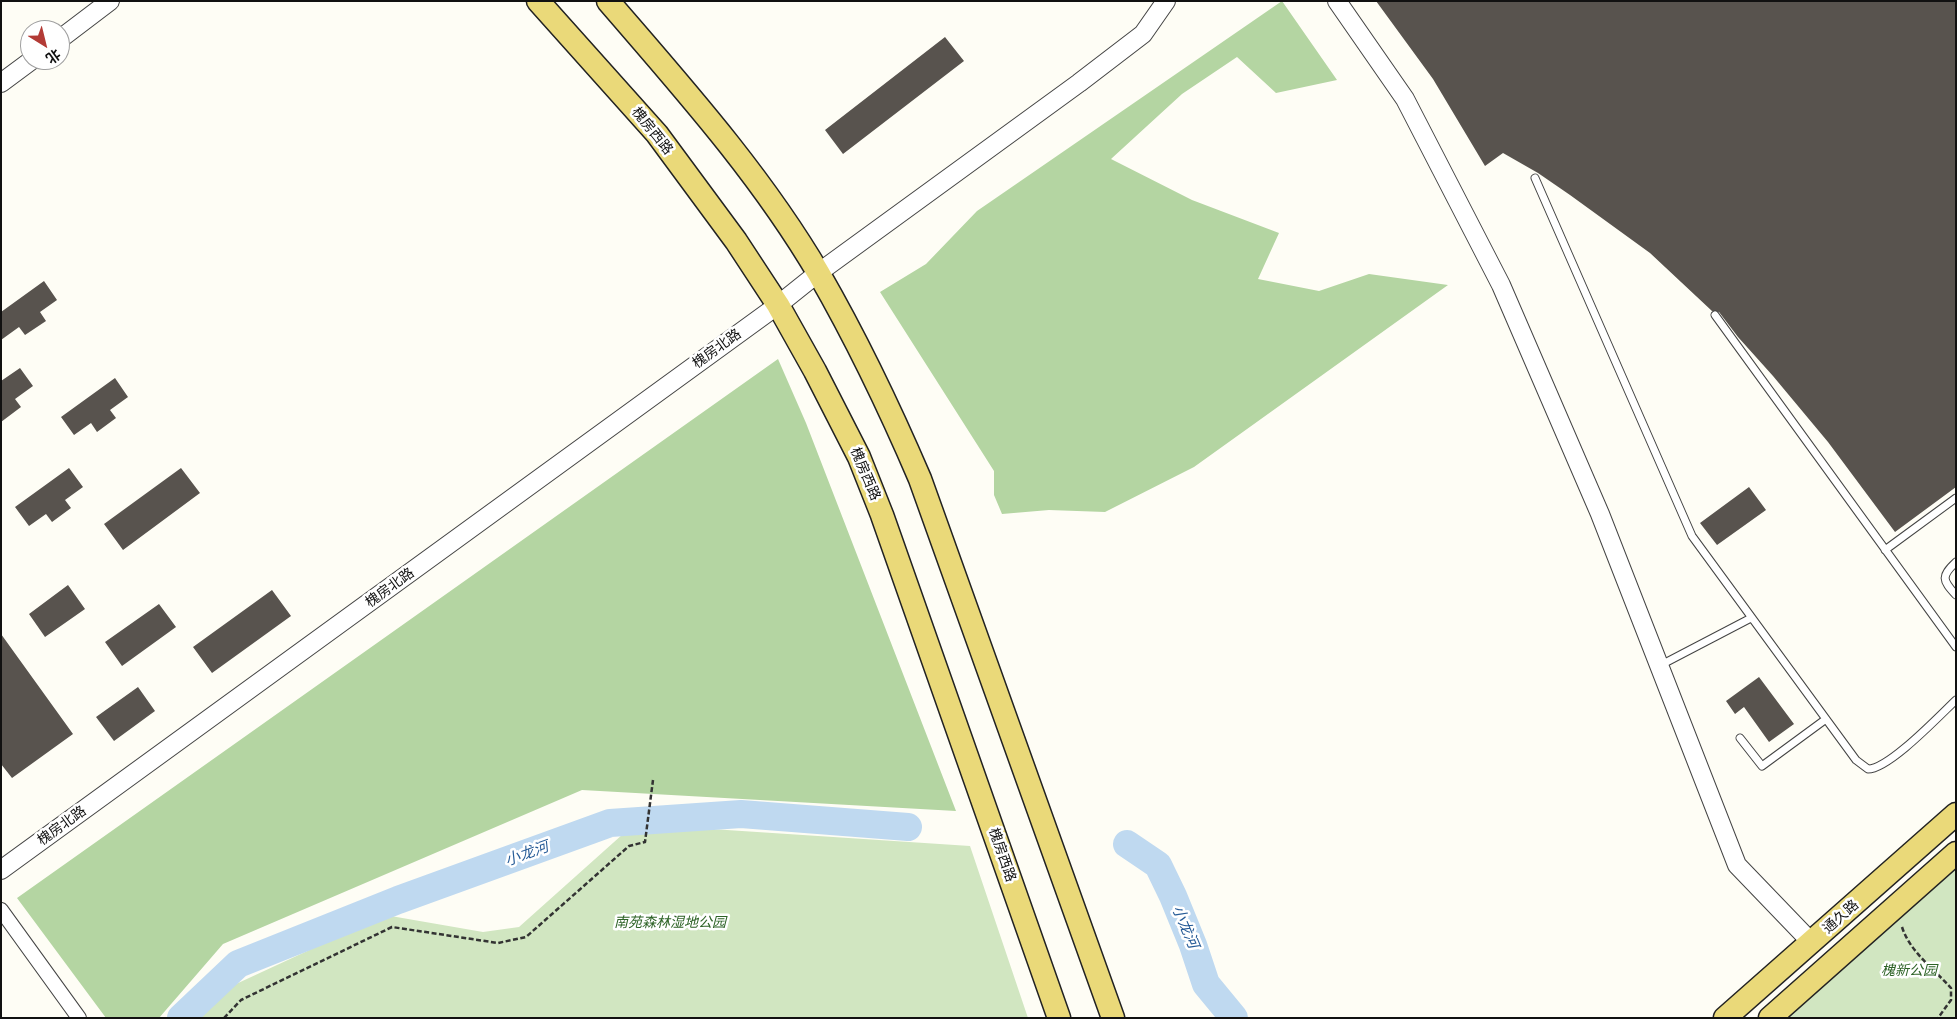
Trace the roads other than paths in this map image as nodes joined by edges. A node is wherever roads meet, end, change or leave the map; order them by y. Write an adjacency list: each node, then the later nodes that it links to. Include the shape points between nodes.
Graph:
1 (110, 1): 6 (street)
2 (538, 1): 11 (main road, 槐房西路, via 657,134 736,241)
3 (608, 1): 10 (main road, via 730,146)
4 (1166, 1): 10 (street, 槐房北路, via 1143,34)
5 (1338, 1): 19 (street, via 1406,99 1501,285 1600,514)
6 (70, 31)
7 (20, 69): 8 (street)
8 (1, 83)
9 (1535, 178): 17 (lane, via 1687,527)
10 (818, 273): 11 (street, 槐房北路); 30 (main road, via 888,405 920,478)
11 (778, 305): 25 (street, 槐房北路); 29 (main road, 槐房西路, via 859,457 882,515)
12 (1715, 315): 14 (lane)
13 (1956, 498): 14 (lane)
14 (1885, 550): 18 (lane)
15 (1956, 562): 16 (lane, via 1946,571 1944,578)
16 (1956, 595)
17 (1751, 618): 19 (lane); 21 (lane)
18 (1956, 647)
19 (1659, 666): 27 (street, via 1737,866)
20 (1956, 700): 21 (lane, via 1897,754 1872,769 1858,762)
21 (1826, 719): 22 (lane, via 1762,766)
22 (1740, 738)
23 (1956, 814): 27 (main road, 通久路)
24 (1956, 853): 32 (main road, 通久路)
25 (3, 866)
26 (1, 910): 28 (street)
27 (1812, 942): 31 (main road, 通久路)
28 (79, 1018)
29 (1059, 1018)
30 (1112, 1018)
31 (1725, 1018)
32 (1770, 1018)

